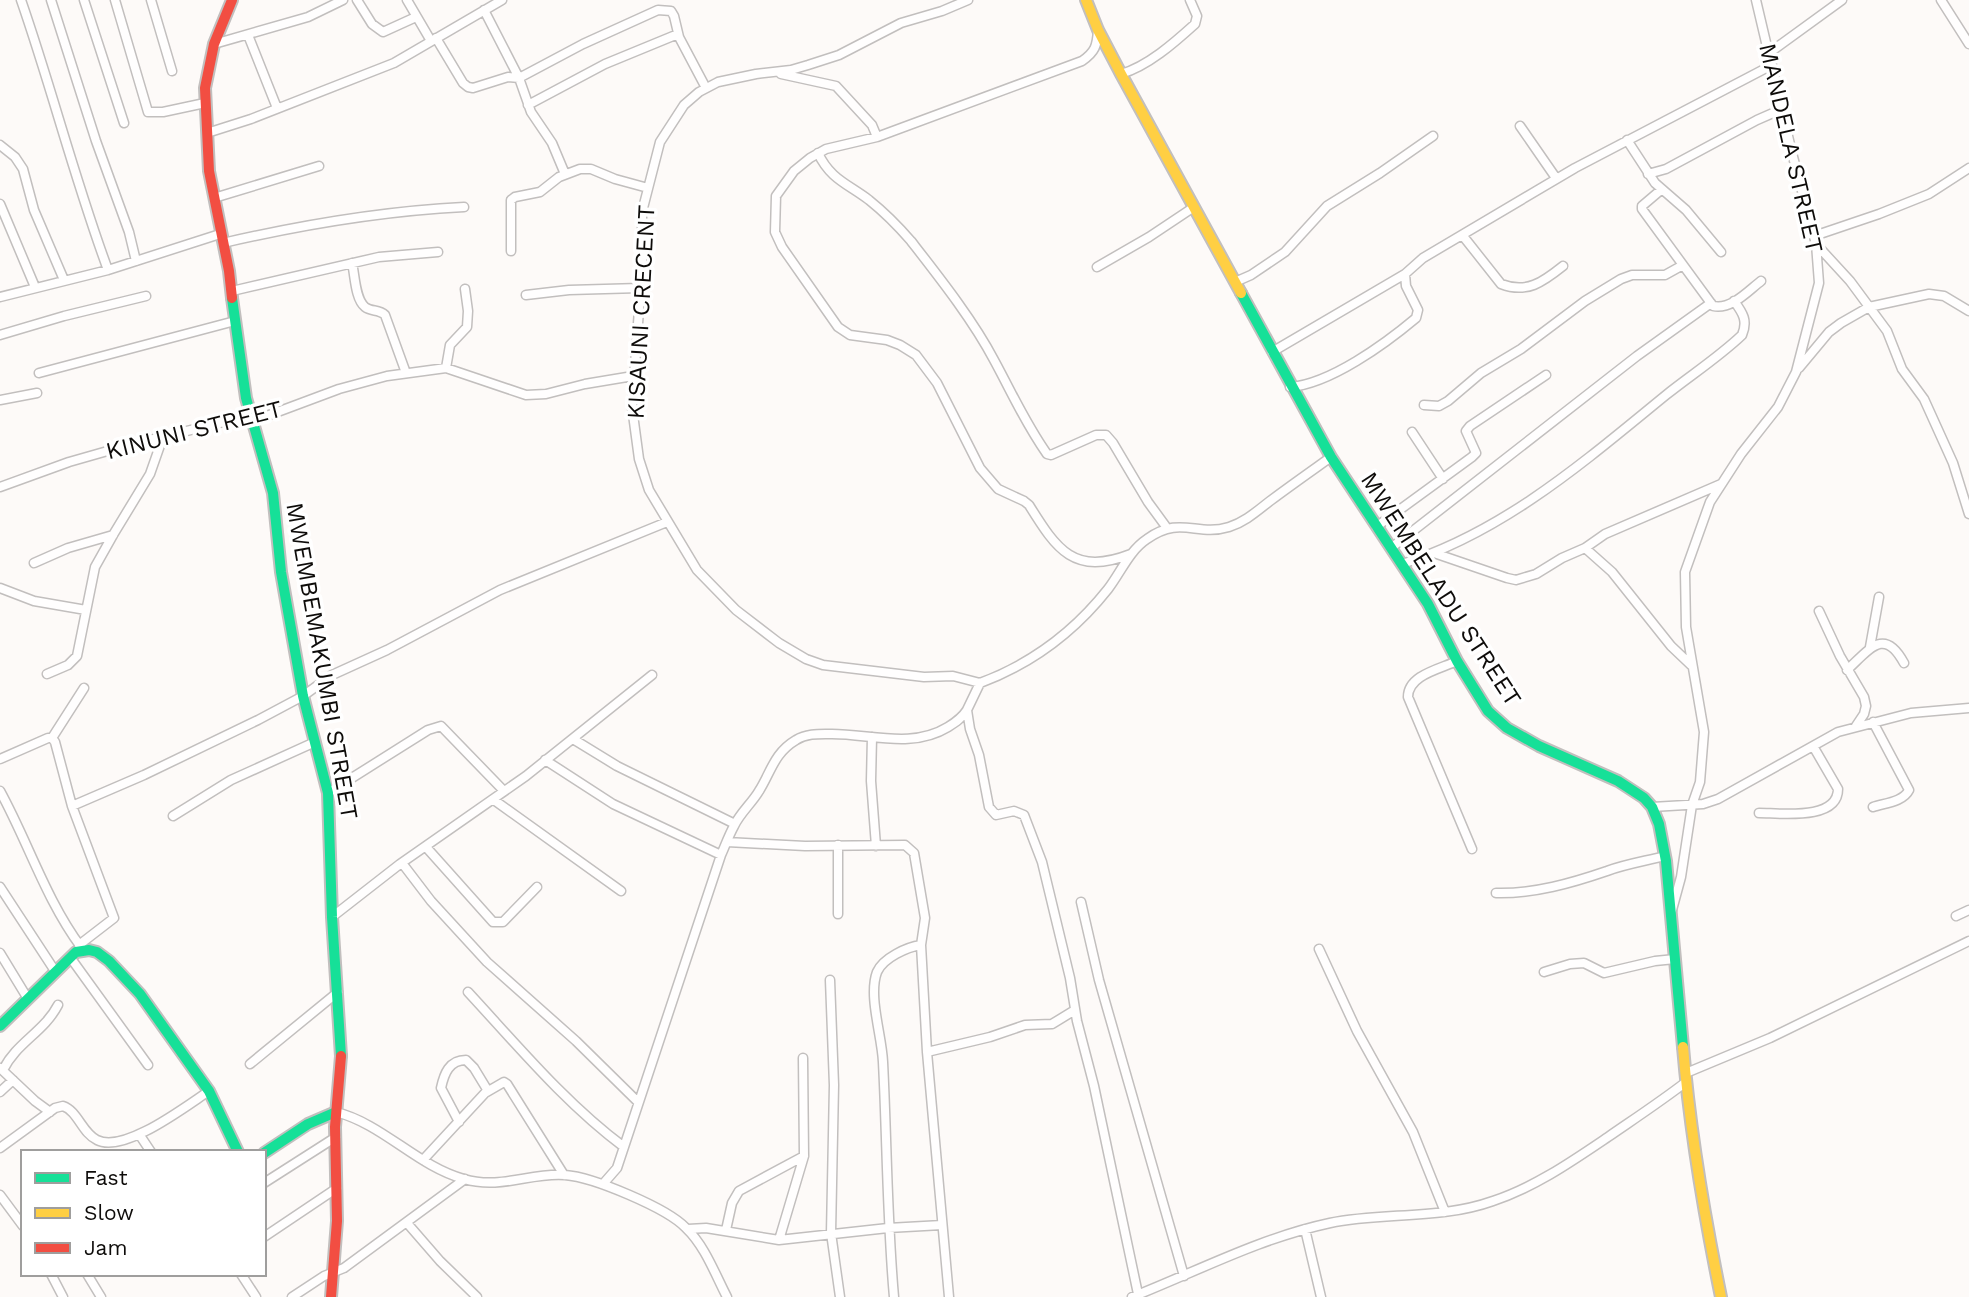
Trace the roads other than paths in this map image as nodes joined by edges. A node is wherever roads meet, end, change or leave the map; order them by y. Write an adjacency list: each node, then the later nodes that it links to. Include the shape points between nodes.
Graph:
1 (21, 0): 66 (street)
2 (51, 0): 61 (street)
3 (84, 0): 36 (street)
4 (115, 0): 32 (street, via 148,112)
5 (151, 0): 27 (street)
6 (232, 0): 23 (street, MWEMBEMAKUMBI STREET)
7 (343, 0): 21 (street, via 308,17)
8 (357, 0): 18 (street, via 383,32)
9 (407, 0): 18 (street)
10 (502, 0): 17 (street)
11 (968, 0): 28 (street, KISAUNI CRECENT, via 889,28 839,55)
12 (1086, 0): 19 (street, MWEMBELADU STREET)
13 (1190, 0): 29 (street, via 1197,16 1195,24 1148,60)
14 (1756, 0): 25 (street, MANDELA STREET)
15 (1842, 0): 25 (street)
16 (1941, 0): 24 (street)
17 (484, 10): 22 (street); 30 (street)
18 (416, 16): 22 (street)
19 (1098, 30): 29 (street, MWEMBELADU STREET); 40 (street, via 1097,45 1082,61)
20 (678, 34): 30 (street, via 671,11 658,10); 31 (street); 33 (street, via 606,64)
21 (248, 35): 23 (street); 34 (street)
22 (434, 39): 30 (street, via 468,87); 34 (street, via 372,73)
23 (214, 44): 32 (street, MWEMBEMAKUMBI STREET)
24 (1969, 44)
25 (1769, 53): 26 (street, MANDELA STREET)
26 (1772, 65): 35 (street, MANDELA STREET); 41 (street)
27 (172, 71)
28 (775, 73): 31 (street, KISAUNI CRECENT, via 727,79); 40 (street, via 836,86 872,125)
29 (1121, 74): 54 (street, MWEMBELADU STREET)
30 (519, 78): 33 (street)
31 (706, 88): 49 (street, KISAUNI CRECENT, via 684,105 665,131)
32 (205, 103): 38 (street, MWEMBEMAKUMBI STREET)
33 (528, 105): 46 (street)
34 (278, 108): 38 (street)
35 (1782, 109): 47 (street); 57 (street, MANDELA STREET)
36 (124, 123)
37 (1520, 126): 48 (street)
38 (207, 133): 51 (street, MWEMBEMAKUMBI STREET)
39 (1433, 136): 70 (street, via 1327,206 1285,252)
40 (877, 137): 43 (street)
41 (1627, 140): 47 (street); 48 (street)
42 (0, 145): 68 (street, via 23,169)
43 (818, 153): 105 (street, via 832,175 892,219 943,284 994,360 1047,454 1106,435); 110 (street, via 794,171 776,196 775,232 834,321 850,335 900,345 924,363 980,468 999,489 1029,505 1061,549 1094,563)
44 (319, 166): 51 (street)
45 (1969, 168): 57 (street, via 1929,194)
46 (565, 174): 49 (street, via 590,169); 59 (street, via 540,192 511,200)
47 (1648, 174): 50 (street)
48 (1556, 178): 55 (street)
49 (648, 188): 72 (street, KISAUNI CRECENT, via 640,221)
50 (1662, 189): 60 (street); 63 (street, via 1642,209)
51 (214, 198): 56 (street, MWEMBEMAKUMBI STREET)
52 (0, 204): 71 (street)
53 (464, 207): 56 (street)
54 (1194, 207): 65 (street); 70 (street, MWEMBELADU STREET)
55 (1463, 236): 64 (street, via 1501,284 1509,287 1534,286); 67 (street, via 1423,258)
56 (222, 239): 61 (street); 74 (street, MWEMBEMAKUMBI STREET)
57 (1815, 240): 80 (street); 86 (street, MANDELA STREET, via 1819,283)
58 (438, 251): 62 (street)
59 (511, 251)
60 (1721, 252)
61 (136, 261): 66 (street)
62 (352, 263): 74 (street); 88 (street, via 361,303 385,315)
63 (1683, 265): 79 (street); 94 (street, via 1665,275 1621,279 1481,373 1448,401)
64 (1563, 266)
65 (1097, 267)
66 (108, 270): 68 (street)
67 (1405, 274): 84 (street); 91 (street, via 1418,310 1416,318 1333,375)
68 (64, 280): 71 (street)
69 (1761, 281): 78 (street)
70 (1235, 282): 84 (street, MWEMBELADU STREET)
71 (35, 288): 77 (street)
72 (640, 288): 75 (street); 90 (street, KISAUNI CRECENT)
73 (465, 289): 85 (street, via 467,327 450,345)
74 (232, 291): 82 (street, MWEMBEMAKUMBI STREET)
75 (526, 295)
76 (146, 296): 83 (street)
77 (0, 297)
78 (1734, 301): 79 (street, via 1724,307); 109 (street, via 1746,325 1734,343 1581,464 1504,518)
79 (1711, 303): 107 (street)
80 (1869, 307): 81 (street, via 1929,294 1944,296); 86 (street, via 1829,332); 102 (street, via 1881,320 1902,369 1924,399 1953,463)
81 (1969, 311)
82 (234, 321): 87 (street); 95 (street, MWEMBEMAKUMBI STREET)
83 (0, 335)
84 (1272, 352): 91 (street, MWEMBELADU STREET)
85 (446, 368): 88 (street, KINUNI STREET); 90 (street, KINUNI STREET, via 526,395)
86 (1796, 372): 100 (street, MANDELA STREET, via 1778,407)
87 (39, 373)
88 (406, 373): 95 (street, KINUNI STREET, via 355,383)
89 (1546, 375): 99 (street, via 1470,426 1466,435 1476,453)
90 (633, 376): 103 (street, KISAUNI CRECENT, via 639,459)
91 (1290, 387): 98 (street, MWEMBELADU STREET)
92 (37, 393): 93 (street)
93 (0, 400)
94 (1424, 405)
95 (250, 419): 97 (street, KINUNI STREET); 126 (street, MWEMBEMAKUMBI STREET, via 273,493 281,572)
96 (1412, 432): 99 (street)
97 (163, 437): 101 (street, KINUNI STREET, via 69,462); 106 (street, via 150,474)
98 (1331, 457): 104 (street, MWEMBELADU STREET); 105 (street, via 1233,526)
99 (1443, 479): 104 (street)
100 (1721, 484): 108 (street, via 1605,534); 120 (street, MANDELA STREET, via 1685,572)
101 (0, 487)
102 (1969, 514)
103 (667, 522): 124 (street, KISAUNI CRECENT, via 697,570 722,598 806,659 853,670 953,676); 126 (street, via 500,590 332,675)
104 (1376, 527): 107 (street, MWEMBELADU STREET)
105 (1167, 528): 110 (street)
106 (113, 535): 111 (street); 115 (street, via 95,568)
107 (1391, 548): 112 (street, MWEMBELADU STREET)
108 (1585, 548): 109 (street, via 1516,580); 120 (street, via 1612,572)
109 (1434, 552): 112 (street)
110 (1131, 554): 124 (street, via 1102,596 1068,633 1035,657)
111 (34, 563)
112 (1402, 564): 118 (street, MWEMBELADU STREET)
113 (0, 588): 115 (street, via 34,601)
114 (1879, 597): 117 (street)
115 (86, 610): 122 (street, via 74,662)
116 (1819, 611): 121 (street)
117 (1870, 647): 119 (street, via 1889,643); 121 (street)
118 (1457, 661): 144 (street, MWEMBELADU STREET, via 1488,710 1507,728 1618,781); 153 (street, via 1415,680 1408,697)
119 (1904, 663)
120 (1691, 665): 142 (street, MANDELA STREET, via 1704,732 1700,782)
121 (1847, 670): 130 (street, via 1866,706)
122 (47, 674)
123 (652, 675): 133 (street)
124 (980, 683): 128 (street)
125 (84, 688): 132 (street)
126 (303, 696): 134 (street, MWEMBEMAKUMBI STREET); 143 (street)
127 (1969, 708): 129 (street)
128 (967, 710): 131 (street, via 932,735); 181 (street, via 991,810 998,815 1020,812 1034,838)
129 (1873, 722): 130 (street); 145 (street, via 1909,790 1898,800)
130 (1856, 726): 135 (street)
131 (872, 737): 148 (street, via 813,734 797,739 772,764); 151 (street)
132 (52, 738): 136 (street); 143 (street)
133 (573, 739): 137 (street); 148 (street)
134 (315, 742): 140 (street, MWEMBEMAKUMBI STREET); 147 (street, via 231,780)
135 (1813, 746): 142 (street, via 1718,799); 146 (street, via 1838,789 1833,804 1813,812)
136 (0, 759)
137 (545, 760): 139 (street); 154 (street, via 613,804)
138 (0, 791): 169 (street)
139 (505, 791): 140 (street, via 441,726); 141 (street)
140 (328, 793): 166 (street, MWEMBEMAKUMBI STREET)
141 (494, 800): 152 (street); 159 (street)
142 (1692, 805): 144 (street); 163 (street, MANDELA STREET)
143 (72, 806): 169 (street, via 114,918)
144 (1652, 807): 155 (street)
145 (1873, 807)
146 (1759, 813)
147 (173, 816)
148 (735, 824): 149 (street)
149 (727, 842): 150 (street); 154 (street)
150 (838, 845): 151 (street); 164 (street)
151 (876, 846): 168 (street, via 905,845 914,853 925,918)
152 (426, 847): 156 (street); 158 (street, via 493,922 503,922)
153 (1472, 849)
154 (721, 855): 193 (street)
155 (1665, 856): 160 (street, via 1580,881 1519,894); 163 (street)
156 (402, 863): 166 (street); 193 (street, via 487,962)
157 (0, 887): 174 (street)
158 (537, 887)
159 (621, 891)
160 (1496, 893)
161 (1081, 902): 227 (street)
162 (1969, 910): 165 (street)
163 (1671, 912): 173 (street)
164 (838, 914)
165 (1956, 916)
166 (332, 917): 177 (street, MWEMBEMAKUMBI STREET)
167 (1969, 941): 188 (street)
168 (921, 945): 183 (street); 216 (street, via 883,964 875,982 883,1062)
169 (81, 948): 172 (street); 190 (street, via 107,959 127,981)
170 (1319, 949): 212 (street, via 1357,1031 1413,1132)
171 (0, 953): 179 (street)
172 (70, 957): 174 (street); 186 (street)
173 (1675, 959): 175 (street, via 1604,973 1584,963); 188 (street)
174 (55, 971): 179 (street)
175 (1544, 972)
176 (830, 980): 220 (street, via 834,1085)
177 (338, 992): 185 (street); 195 (street, MWEMBEMAKUMBI STREET, via 342,1044)
178 (468, 992): 199 (street)
179 (28, 999): 182 (street)
180 (58, 1005): 187 (street, via 43,1027)
181 (1075, 1010): 183 (street, via 1052,1024 1025,1025); 229 (street)
182 (0, 1026)
183 (927, 1052): 215 (street)
184 (803, 1058): 204 (street)
185 (250, 1064)
186 (148, 1065)
187 (1, 1068): 189 (street)
188 (1686, 1077): 212 (street, via 1647,1111 1565,1166 1489,1203); 240 (street, via 1701,1197)
189 (13, 1080): 192 (street); 194 (street)
190 (209, 1091): 197 (street); 202 (street)
191 (488, 1091): 196 (street); 196 (street, via 466,1060 449,1067 441,1088); 206 (street, via 507,1084)
192 (0, 1092)
193 (638, 1102): 199 (street)
194 (50, 1112): 197 (street, via 68,1107 99,1142 122,1141); 200 (street)
195 (337, 1112): 198 (street, MWEMBEMAKUMBI STREET); 203 (street, via 304,1125); 205 (street)
196 (459, 1122): 205 (street)
197 (139, 1134): 201 (street)
198 (336, 1137): 208 (street); 210 (street, MWEMBEMAKUMBI STREET)
199 (624, 1147): 209 (street, via 617,1168)
200 (0, 1148)
201 (150, 1150)
202 (237, 1150)
203 (266, 1152)
204 (804, 1156): 219 (street, via 739,1191); 222 (street)
205 (423, 1160): 207 (street)
206 (564, 1175): 207 (street, via 504,1182); 209 (street)
207 (465, 1180): 214 (street)
208 (266, 1182)
209 (603, 1184): 217 (street)
210 (337, 1188): 221 (street); 223 (street, MWEMBEMAKUMBI STREET)
211 (0, 1195): 213 (street)
212 (1445, 1212): 218 (street)
213 (21, 1223)
214 (407, 1223): 223 (street, via 344,1268); 234 (street)
215 (942, 1225): 216 (street); 238 (street)
216 (888, 1228): 220 (street); 237 (street)
217 (688, 1229): 219 (street); 235 (street)
218 (1305, 1229): 227 (street); 239 (street)
219 (726, 1230): 222 (street)
220 (831, 1233): 222 (street); 236 (street)
221 (266, 1236)
222 (779, 1240)
223 (332, 1271): 228 (street, MWEMBEMAKUMBI STREET); 233 (street)
224 (52, 1276): 230 (street)
225 (88, 1276): 231 (street)
226 (242, 1276): 232 (street)
227 (1184, 1276): 229 (street)
228 (332, 1296)
229 (1135, 1296)
230 (63, 1297)
231 (101, 1297)
232 (256, 1297)
233 (292, 1297)
234 (477, 1297)
235 (727, 1297)
236 (839, 1297)
237 (894, 1297)
238 (949, 1297)
239 (1321, 1297)
240 (1721, 1297)

